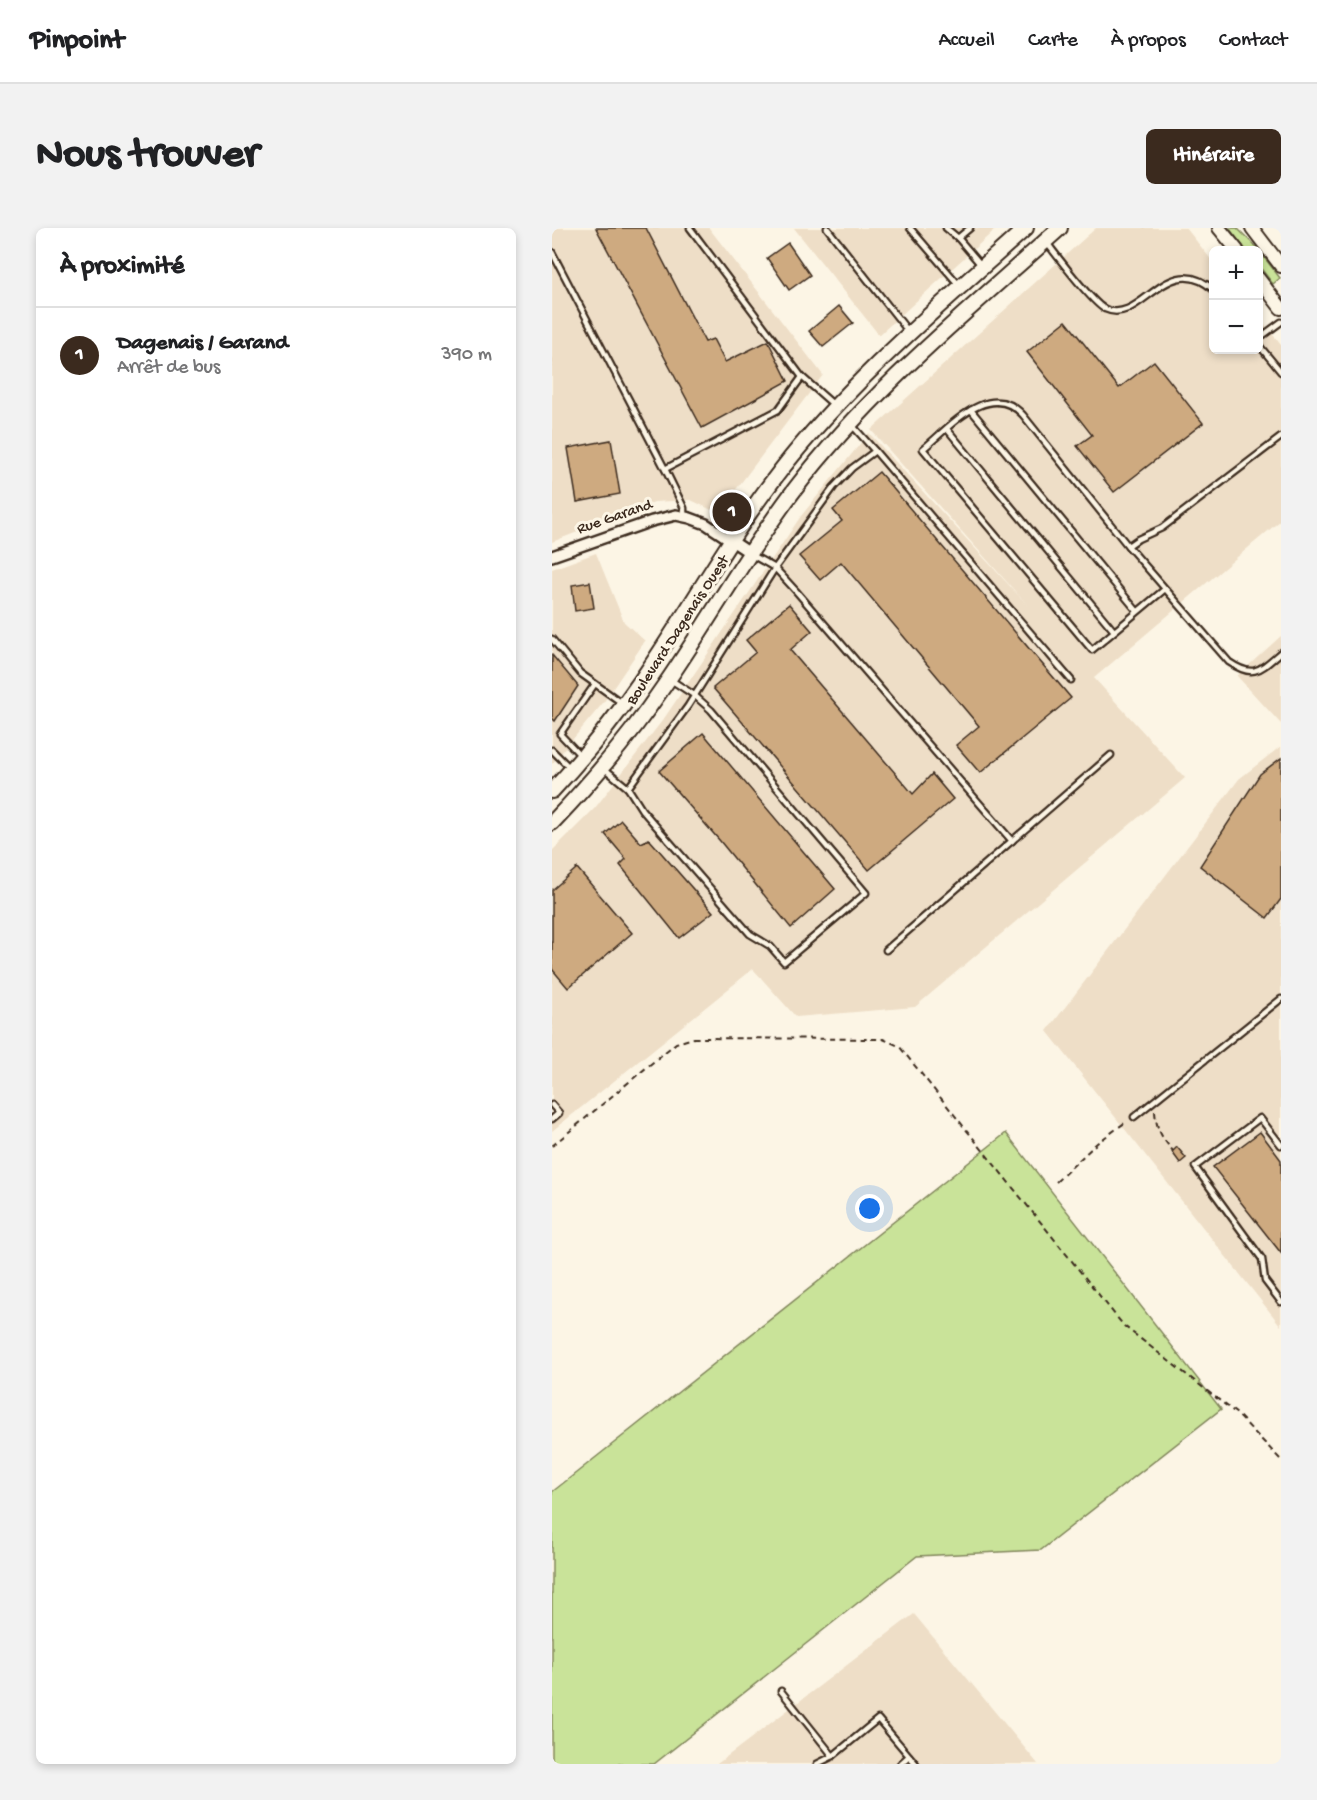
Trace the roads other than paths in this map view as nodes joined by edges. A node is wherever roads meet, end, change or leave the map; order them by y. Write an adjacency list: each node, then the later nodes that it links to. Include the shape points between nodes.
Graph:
1 (690, 228): 26 (lane)
2 (827, 228): 22 (lane)
3 (910, 228): 17 (lane)
4 (946, 228): 10 (lane)
5 (970, 228): 10 (lane)
6 (1026, 228): 15 (main road, Boulevard Dagenais Ouest)
7 (1060, 228): 11 (main road, Boulevard Dagenais Ouest)
8 (1219, 228): 12 (street)
9 (1254, 229): 14 (street)
10 (958, 238): 15 (lane)
11 (1045, 241): 18 (lane, via 1107,310 1128,309 1174,279 1195,279); 29 (main road, Boulevard Dagenais Ouest, via 891,380)
12 (1234, 246)
13 (552, 252): 33 (lane)
14 (1281, 266)
15 (983, 267): 17 (main road, Boulevard Dagenais Ouest)
16 (1263, 282): 19 (street)
17 (960, 287): 22 (main road, Boulevard Dagenais Ouest)
18 (1209, 287)
19 (1276, 292): 20 (street)
20 (1281, 308)
21 (1281, 322): 23 (lane)
22 (909, 333): 27 (main road, Boulevard Dagenais Ouest)
23 (1263, 335)
24 (1263, 350): 25 (lane)
25 (1281, 372)
26 (802, 377): 27 (lane); 33 (lane, via 778,410)
27 (835, 406): 35 (main road, Boulevard Dagenais Ouest, via 781,470)
28 (971, 410): 30 (lane); 36 (lane, via 994,401 1020,411); 41 (lane)
29 (850, 423): 32 (lane); 37 (main road, Boulevard Dagenais Ouest, via 795,488)
30 (947, 429): 42 (lane); 42 (lane, via 922,450 1092,650)
31 (1281, 436): 36 (lane, via 1162,528)
32 (874, 451): 39 (lane, via 844,475); 46 (lane)
33 (665, 469): 34 (lane)
34 (684, 516): 35 (street); 38 (street, Rue Garand, via 666,516)
35 (731, 540): 37 (street); 49 (main road, Boulevard Dagenais Ouest)
36 (1128, 546): 40 (lane)
37 (750, 553): 39 (lane); 45 (main road, Boulevard Dagenais Ouest)
38 (552, 555)
39 (775, 568): 48 (lane); 58 (lane)
40 (1165, 589): 41 (lane); 44 (lane, via 1222,656 1241,669 1259,670)
41 (1137, 612): 42 (lane)
42 (1114, 631)
43 (552, 639): 47 (lane, via 580,673)
44 (1281, 652)
45 (669, 679): 48 (lane); 53 (main road, Boulevard Dagenais Ouest)
46 (1071, 680)
47 (595, 684): 49 (lane); 52 (lane, via 560,734)
48 (694, 695): 55 (lane); 55 (lane, via 866,893 784,962 770,946 750,934 642,810)
49 (624, 704): 52 (main road, Boulevard Dagenais Ouest)
50 (552, 750): 54 (lane)
51 (1111, 755): 58 (lane)
52 (582, 757): 54 (main road, Boulevard Dagenais Ouest)
53 (603, 768): 55 (lane); 57 (main road, Boulevard Dagenais Ouest)
54 (572, 770): 56 (main road, Boulevard Dagenais Ouest)
55 (628, 788)
56 (552, 791)
57 (552, 823)
58 (1012, 841): 59 (lane)
59 (885, 950)
60 (1281, 999): 62 (lane)
61 (552, 1105): 63 (lane, via 559,1113)
62 (1134, 1117)
63 (552, 1119)
64 (1281, 1145): 65 (lane, via 1260,1118 1195,1167 1262,1259 1265,1281)
65 (1281, 1302)
66 (781, 1691): 67 (lane)
67 (832, 1756): 68 (lane, via 878,1719); 69 (lane)
68 (909, 1756): 70 (lane); 71 (lane)
69 (817, 1764)
70 (900, 1764)
71 (916, 1764)

